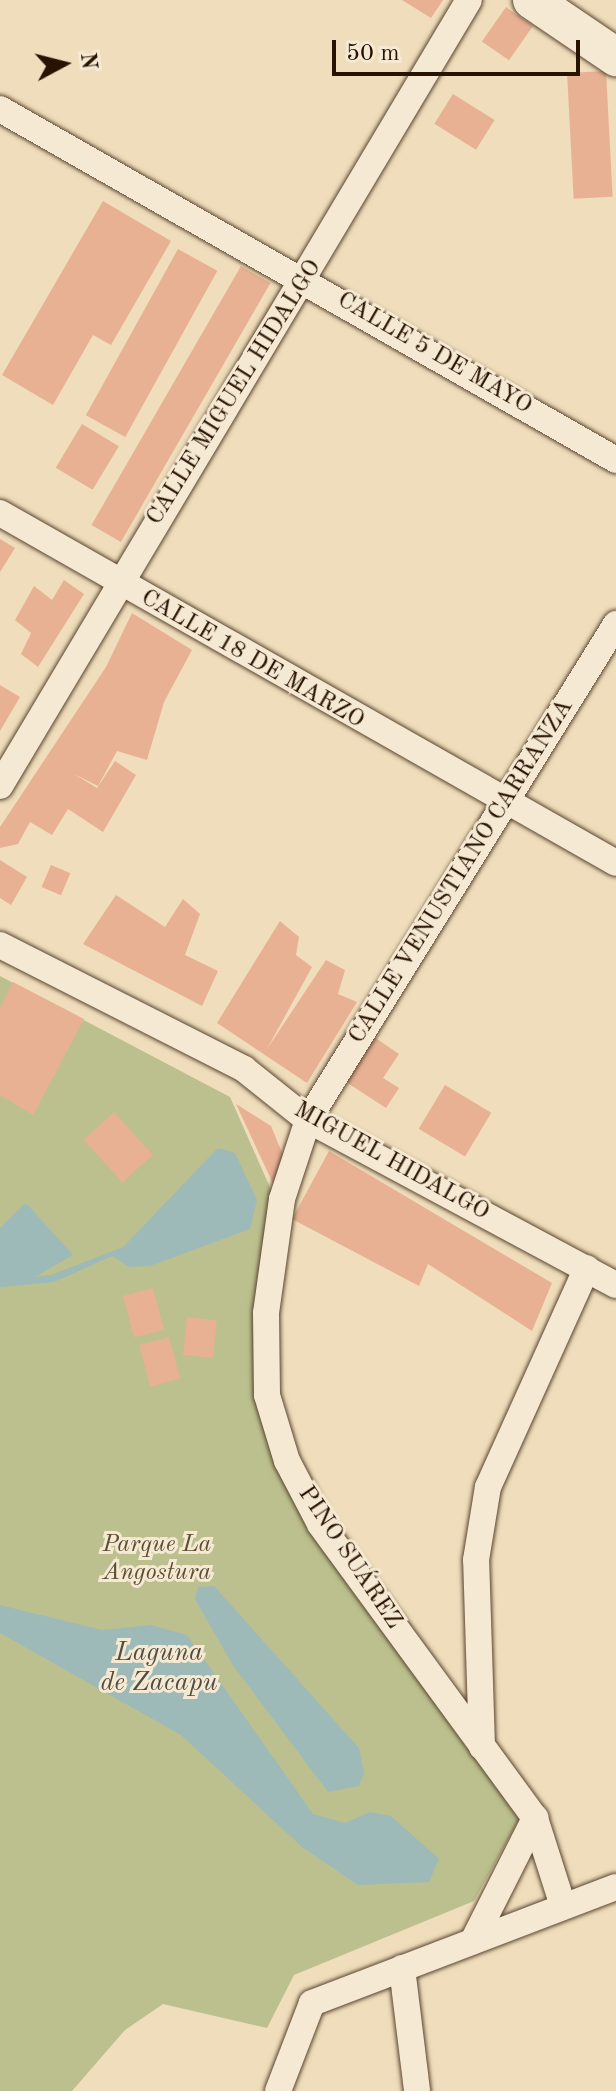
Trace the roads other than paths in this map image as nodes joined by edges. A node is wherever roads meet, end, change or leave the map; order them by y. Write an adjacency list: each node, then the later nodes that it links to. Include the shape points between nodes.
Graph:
1 (469, 0): 5 (street, CALLE MIGUEL HIDALGO)
2 (532, 0): 3 (main road)
3 (616, 57)
4 (0, 109): 5 (street, CALLE 5 DE MAYO)
5 (306, 280): 6 (street, CALLE 5 DE MAYO); 8 (street, CALLE MIGUEL HIDALGO)
6 (616, 460)
7 (0, 513): 8 (street, CALLE 18 DE MARZO)
8 (117, 583): 10 (street, CALLE MIGUEL HIDALGO); 11 (street, CALLE 18 DE MARZO)
9 (616, 624): 11 (street, CALLE VENUSTIANO CARRANZA)
10 (0, 786)
11 (505, 805): 12 (street, CALLE 18 DE MARZO); 14 (street, CALLE VENUSTIANO CARRANZA)
12 (616, 863)
13 (0, 945): 14 (street, MIGUEL HIDALGO, via 244,1069)
14 (308, 1120): 15 (street, CALLE VENUSTIANO CARRANZA); 16 (street, MIGUEL HIDALGO)
15 (296, 1167): 18 (street, PINO SUÁREZ, via 272,1245 266,1313 274,1428 320,1524)
16 (587, 1268): 17 (street, MIGUEL HIDALGO); 18 (street, via 488,1487 476,1560)
17 (616, 1285)
18 (482, 1747): 19 (street, PINO SUÁREZ)
19 (535, 1818): 21 (street, PINO SUÁREZ); 22 (street)
20 (616, 1887): 21 (street)
21 (563, 1906): 22 (street)
22 (474, 1939): 23 (street)
23 (402, 1968): 24 (street, via 312,2003); 25 (street)
24 (278, 2091)
25 (417, 2091)

